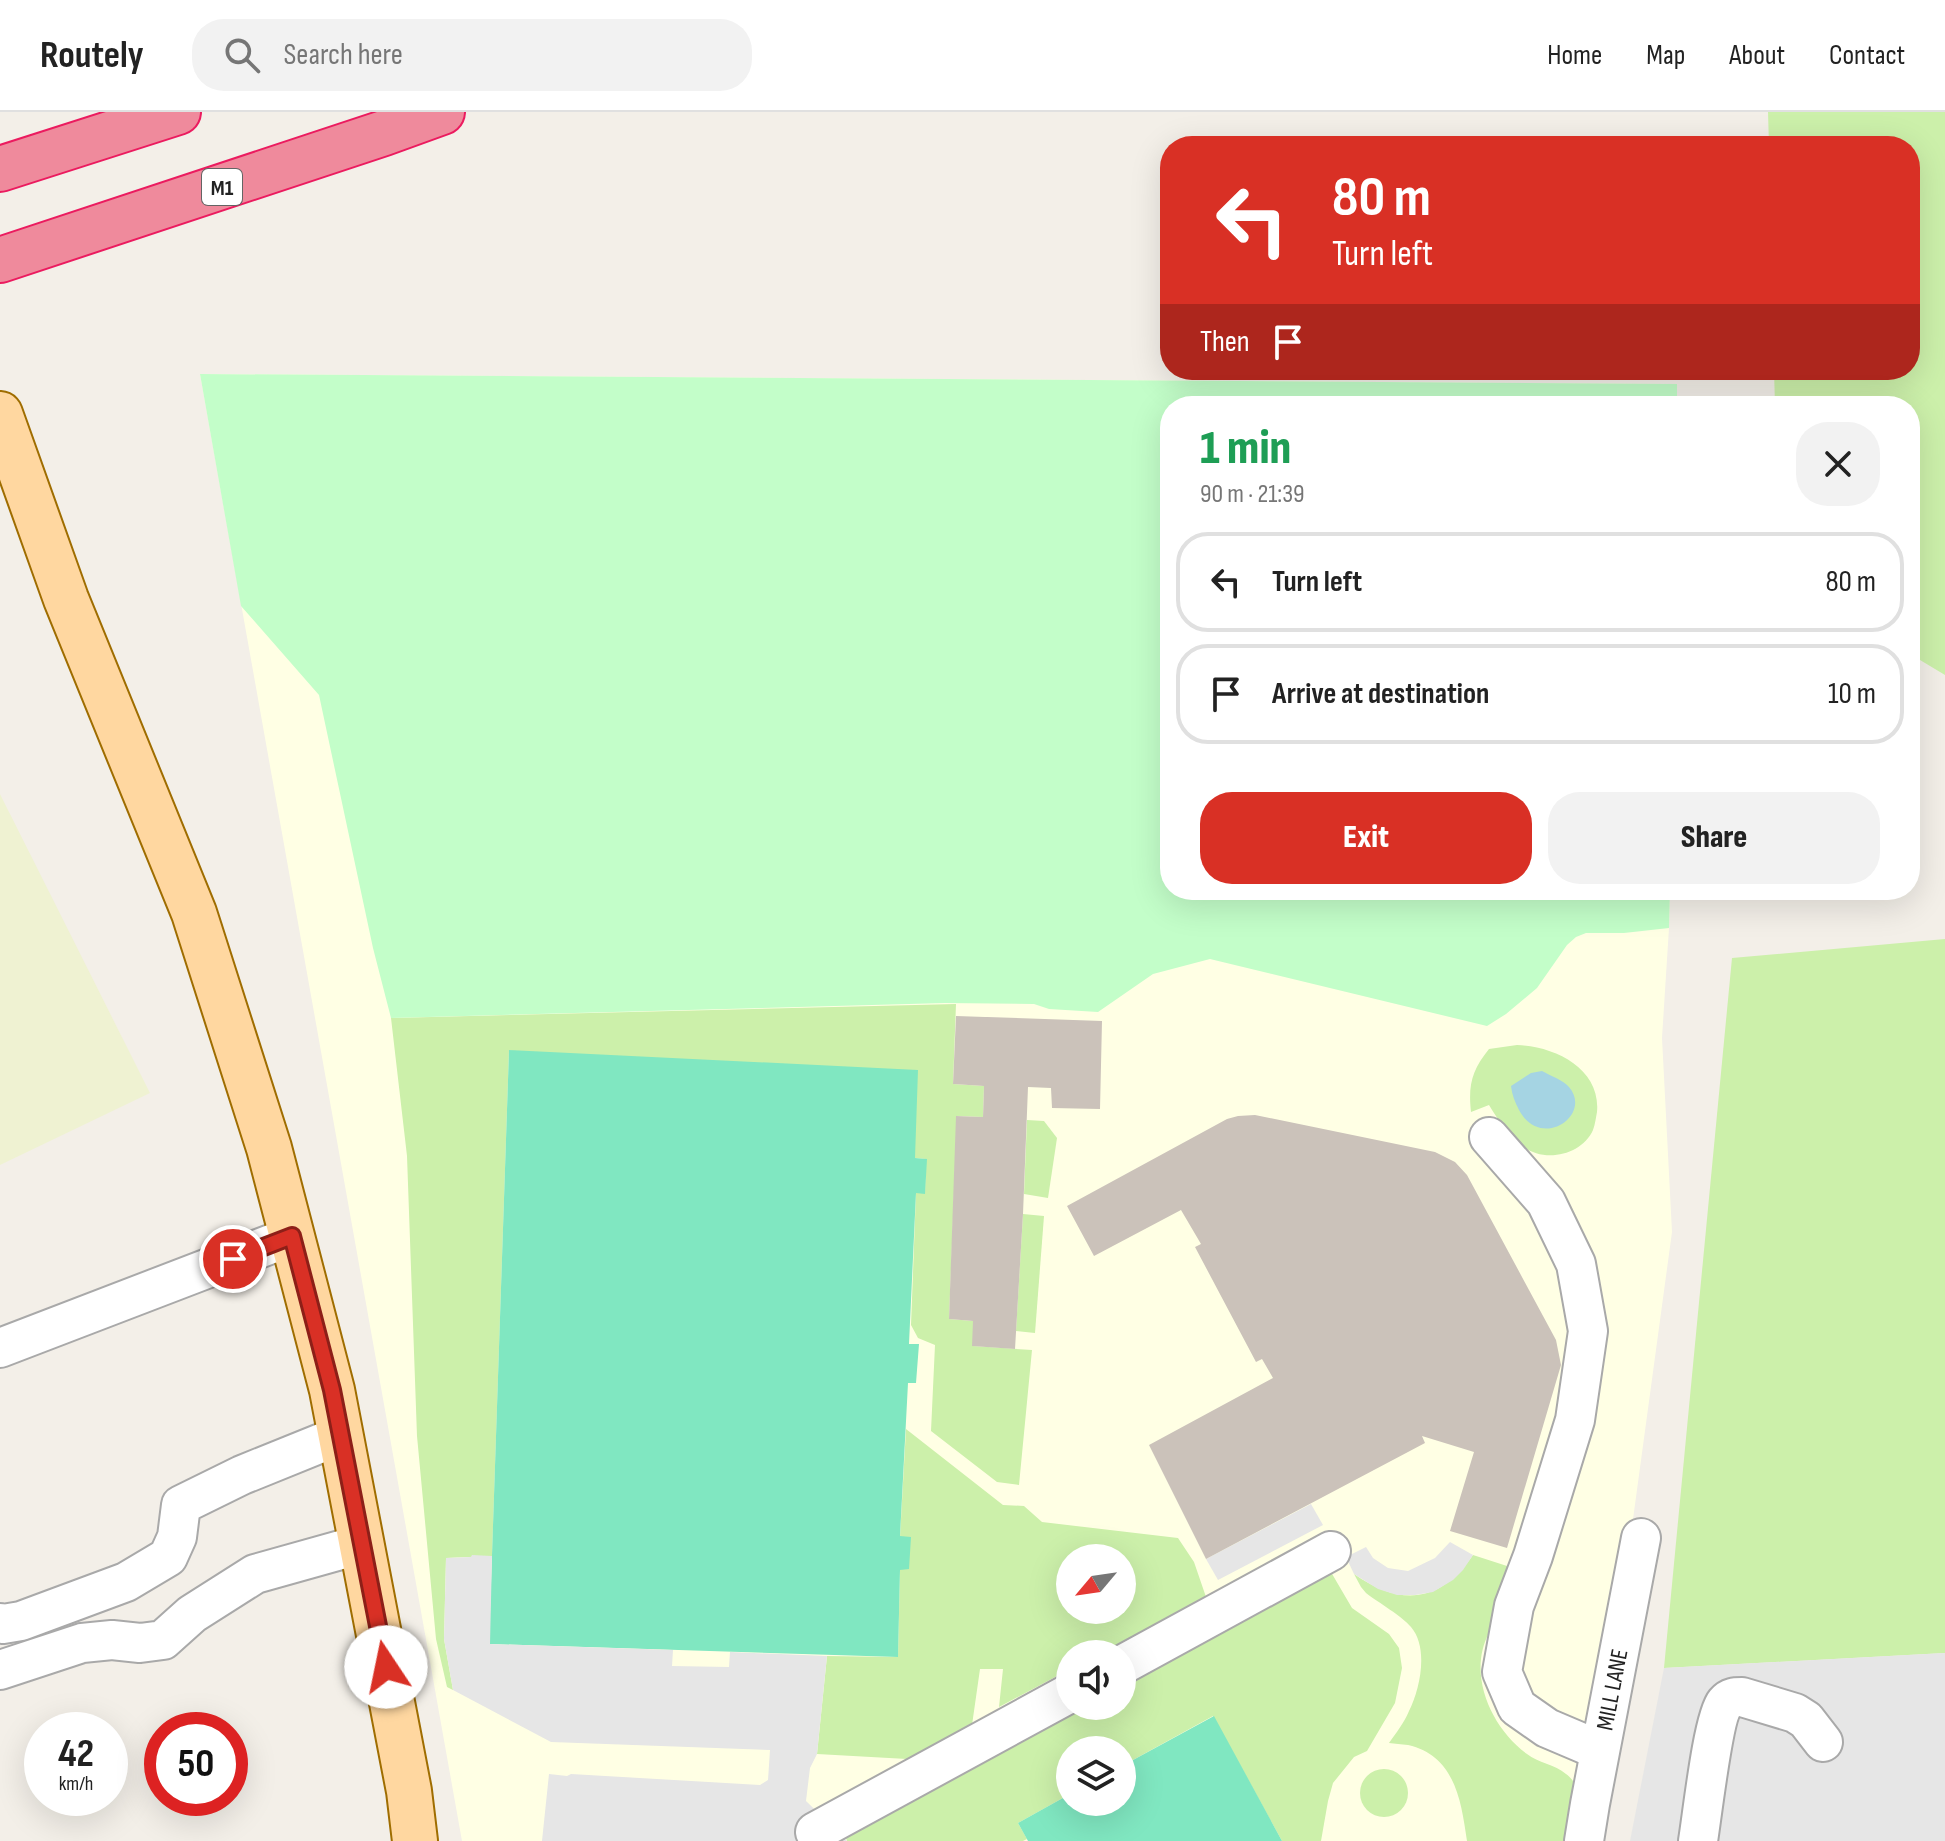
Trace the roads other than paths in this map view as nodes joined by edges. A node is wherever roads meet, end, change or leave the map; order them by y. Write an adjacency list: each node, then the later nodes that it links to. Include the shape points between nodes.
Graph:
1 (178, 112): 3 (highway)
2 (442, 112): 4 (highway, M1)
3 (0, 169)
4 (0, 260)
5 (1, 415): 7 (main road, via 66,599 194,913)
6 (1489, 1137): 18 (street, via 1546,1202 1576,1264 1588,1331 1575,1420 1514,1606 1502,1672 1517,1707 1547,1728 1587,1745)
7 (292, 1236): 8 (street); 9 (main road)
8 (0, 1348)
9 (341, 1435): 11 (main road); 13 (street, via 181,1505 168,1557 126,1582 21,1621)
10 (1641, 1538): 18 (street, MILL LANE)
11 (362, 1544): 15 (street, via 255,1574 192,1614 163,1640 82,1643); 20 (main road)
12 (1331, 1551): 14 (street)
13 (0, 1623)
14 (1136, 1657)
15 (0, 1670)
16 (1056, 1701): 19 (street)
17 (1823, 1742): 22 (street, via 1795,1713 1742,1697 1728,1700 1716,1730)
18 (1601, 1743): 21 (street, MILL LANE)
19 (815, 1832)
20 (415, 1841)
21 (1584, 1841)
22 (1698, 1841)

